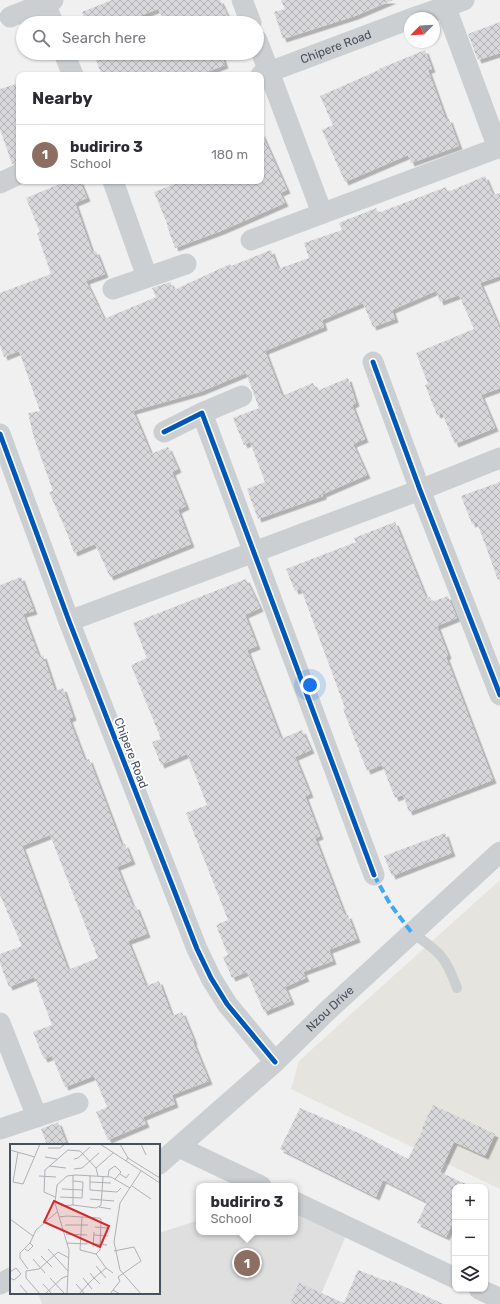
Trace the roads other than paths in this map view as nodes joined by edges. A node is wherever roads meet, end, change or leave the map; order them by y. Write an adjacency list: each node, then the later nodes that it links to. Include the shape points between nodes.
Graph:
1 (242, 0): 6 (street)
2 (49, 2): 5 (street); 7 (street)
3 (450, 2): 4 (street); 13 (street)
4 (427, 12)
5 (52, 16)
6 (248, 16)
7 (10, 17)
8 (404, 21): 12 (street, Chipere Road)
9 (67, 60): 11 (street)
10 (262, 60): 12 (street)
11 (72, 72)
12 (265, 74): 17 (street)
13 (499, 147): 17 (street)
14 (16, 175): 15 (street)
15 (0, 183)
16 (113, 184): 20 (street)
17 (322, 213): 18 (street)
18 (251, 240)
19 (186, 264): 20 (street)
20 (147, 277): 21 (street)
21 (113, 289)
22 (373, 362): 28 (street)
23 (242, 396): 24 (street)
24 (202, 413): 25 (street); 29 (street)
25 (164, 432)
26 (0, 434): 30 (street, Chipere Road)
27 (500, 458): 28 (street)
28 (420, 490): 29 (street); 31 (street)
29 (254, 552): 30 (street); 33 (street)
30 (69, 621): 37 (street, Chipere Road, via 203,961 227,1004)
31 (500, 695)
32 (500, 852): 34 (street, Nzou Drive)
33 (374, 875)
34 (412, 933): 35 (lane, via 433,946 443,957); 37 (street, Nzou Drive)
35 (457, 988)
36 (0, 1023): 39 (street)
37 (275, 1062): 41 (street, Nzou Drive)
38 (78, 1103): 39 (street)
39 (37, 1117): 40 (street)
40 (0, 1129)
41 (179, 1147): 42 (street, Nzou Drive); 43 (street)
42 (160, 1163)
43 (255, 1183)
44 (298, 1203): 45 (street)
45 (452, 1277)
46 (10, 1279): 47 (street)
47 (0, 1284)
48 (485, 1292): 49 (street)
49 (500, 1299)

